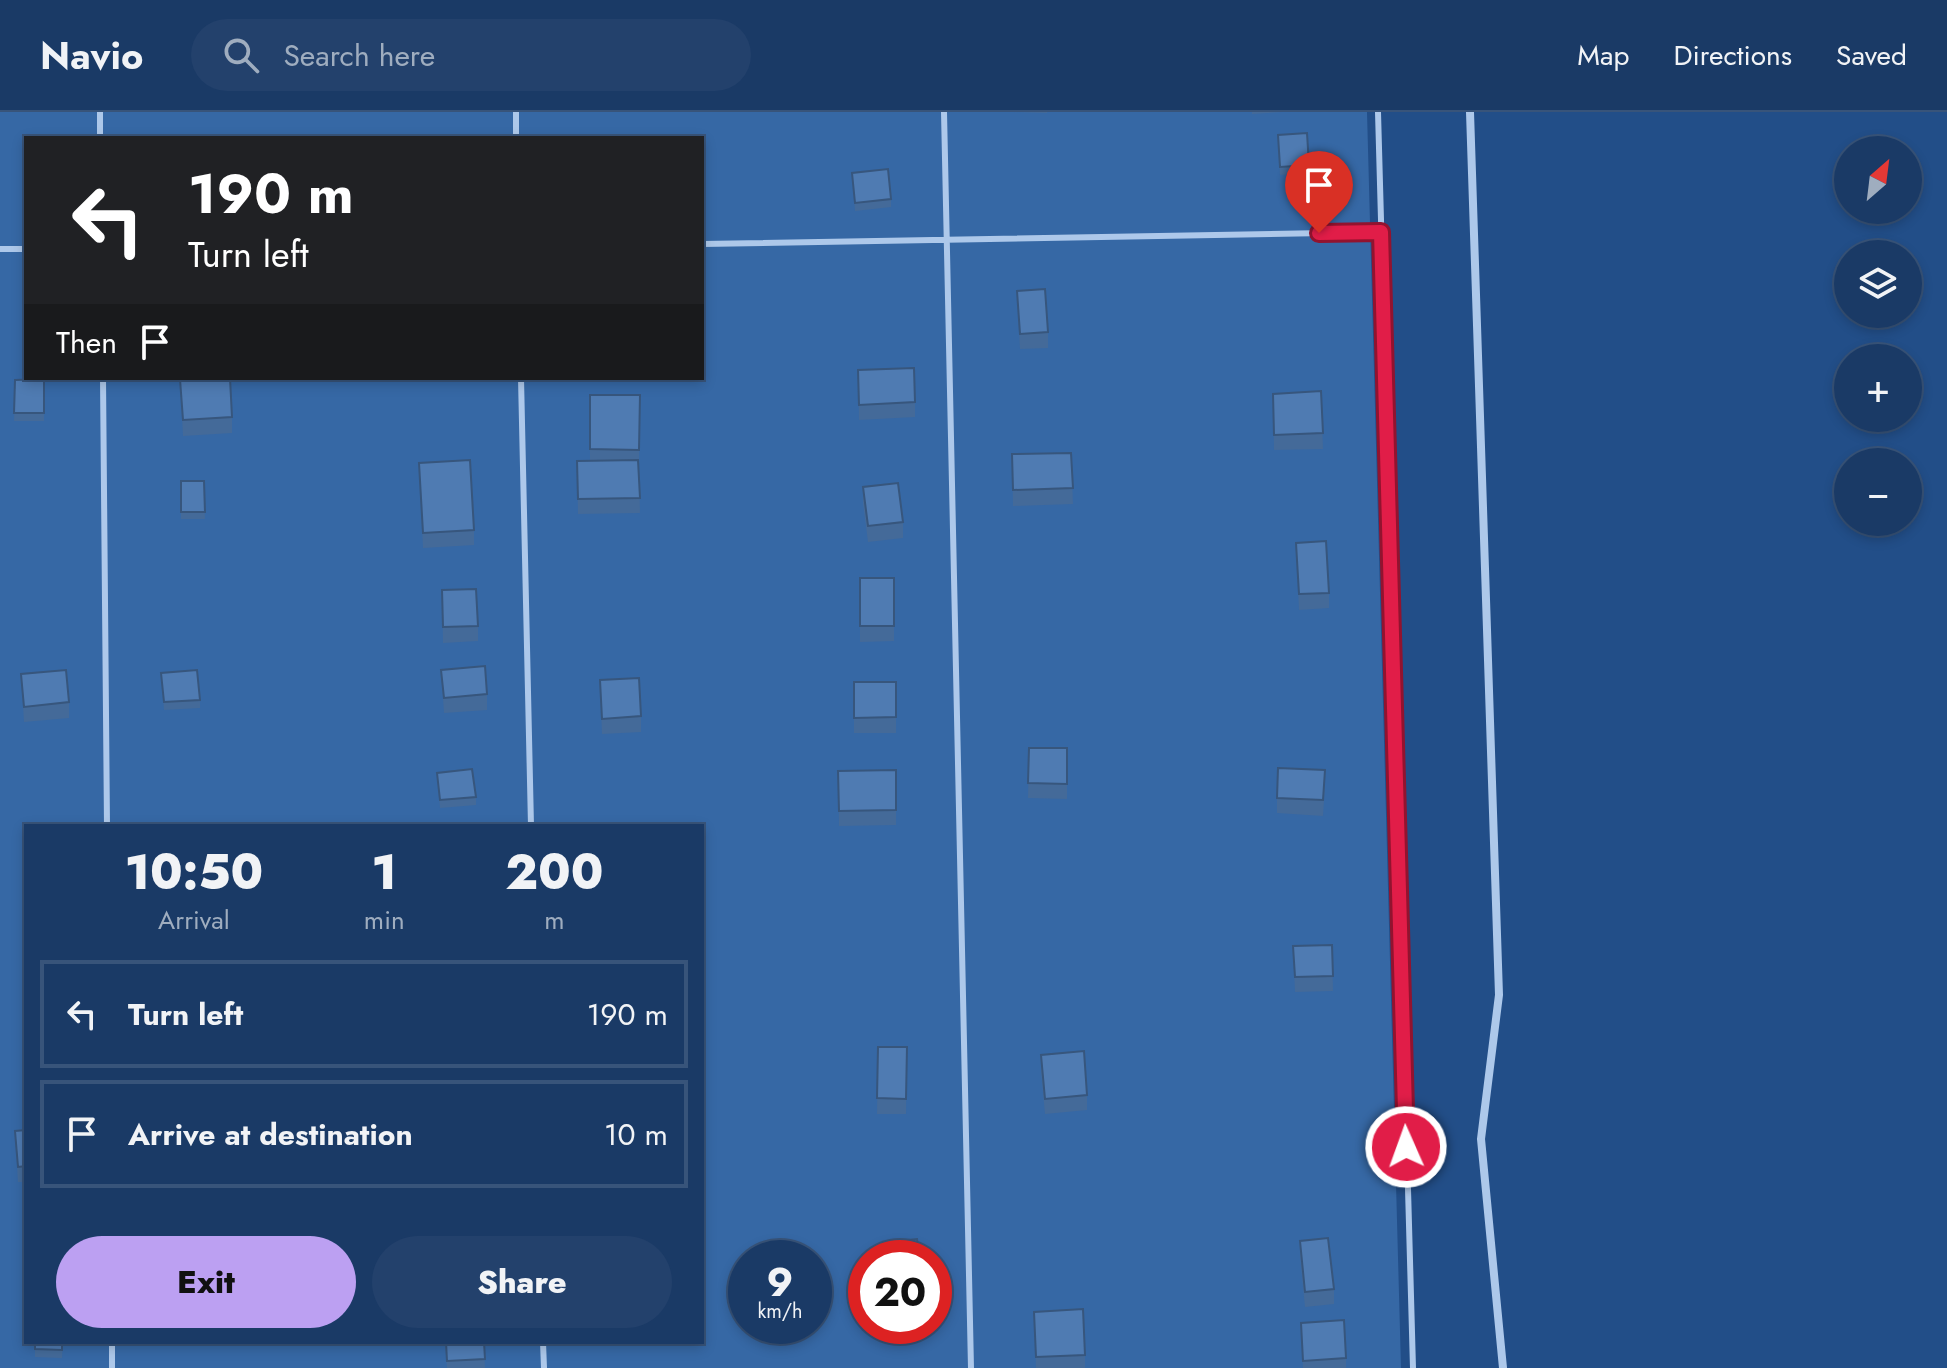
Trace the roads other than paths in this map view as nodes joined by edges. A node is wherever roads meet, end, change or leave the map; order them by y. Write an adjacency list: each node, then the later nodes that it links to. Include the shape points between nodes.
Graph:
1 (100, 112): 6 (lane)
2 (516, 112): 7 (lane)
3 (944, 112): 9 (lane)
4 (1378, 112): 8 (lane)
5 (1470, 112): 23 (street, via 1499,995 1481,1139)
6 (100, 136)
7 (516, 136)
8 (1381, 232): 9 (lane); 22 (lane)
9 (946, 240): 10 (lane); 21 (lane)
10 (704, 244)
11 (0, 249): 12 (lane)
12 (24, 249)
13 (103, 380): 15 (lane)
14 (521, 380): 16 (lane)
15 (107, 824)
16 (531, 824)
17 (112, 1344): 19 (lane)
18 (543, 1344): 20 (lane)
19 (112, 1368)
20 (544, 1368)
21 (971, 1368)
22 (1413, 1368)
23 (1503, 1368)

